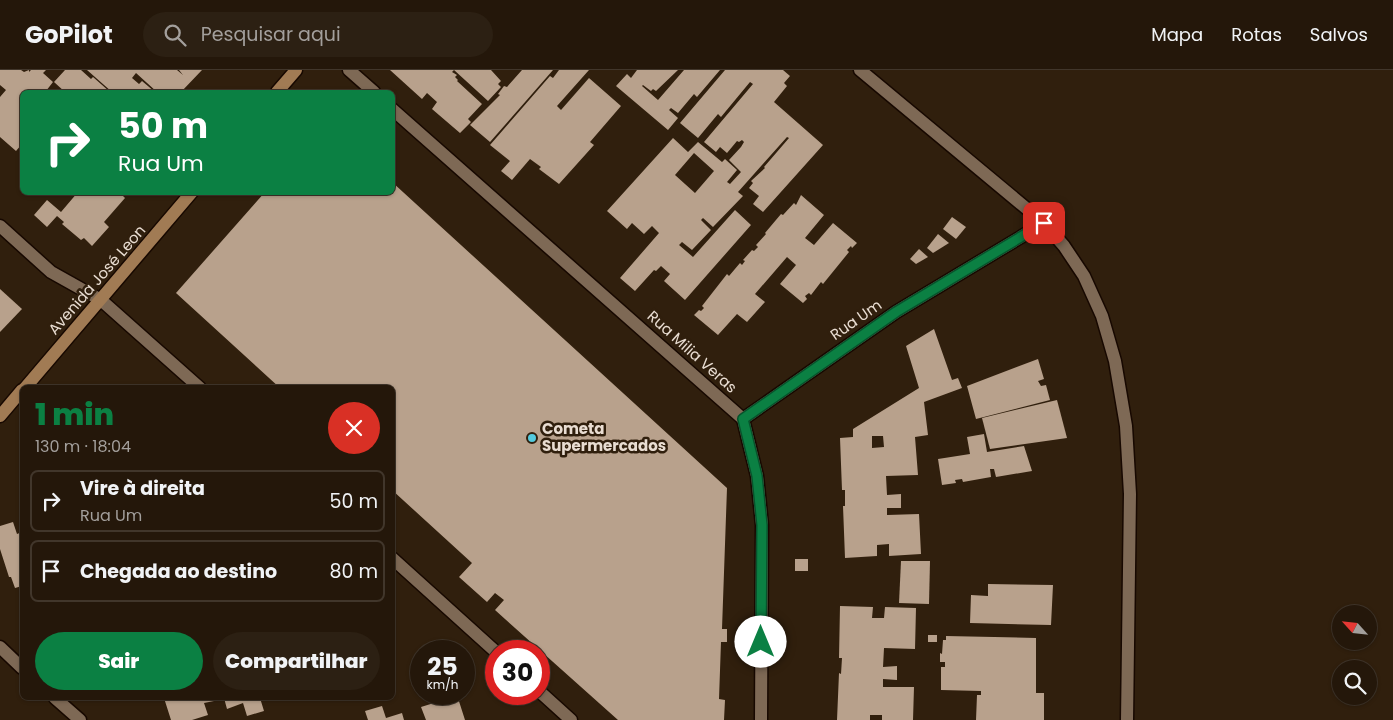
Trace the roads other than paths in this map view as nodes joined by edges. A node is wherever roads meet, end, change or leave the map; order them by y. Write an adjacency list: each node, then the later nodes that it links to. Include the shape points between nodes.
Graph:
1 (296, 70): 4 (main road)
2 (349, 70): 5 (street)
3 (860, 70): 8 (street)
4 (279, 90)
5 (372, 90)
6 (395, 111): 15 (street, Rua Milia Veras)
7 (189, 195): 10 (main road, Avenida José Leon)
8 (1044, 223): 15 (street, Rua Um, via 896,312); 25 (street, via 1084,276 1102,316 1115,361 1126,426 1130,494)
9 (0, 226): 10 (street, via 51,272)
10 (101, 300): 11 (main road, Avenida José Leon); 12 (street)
11 (27, 385)
12 (197, 385)
13 (20, 394): 14 (main road, Avenida José Leon)
14 (0, 416)
15 (743, 419): 24 (street, via 757,476 762,525)
16 (395, 561): 17 (street)
17 (485, 642)
18 (0, 647): 19 (street)
19 (20, 666)
20 (58, 700): 22 (street)
21 (550, 701): 23 (street)
22 (80, 720)
23 (571, 720)
24 (761, 720)
25 (1127, 720)

